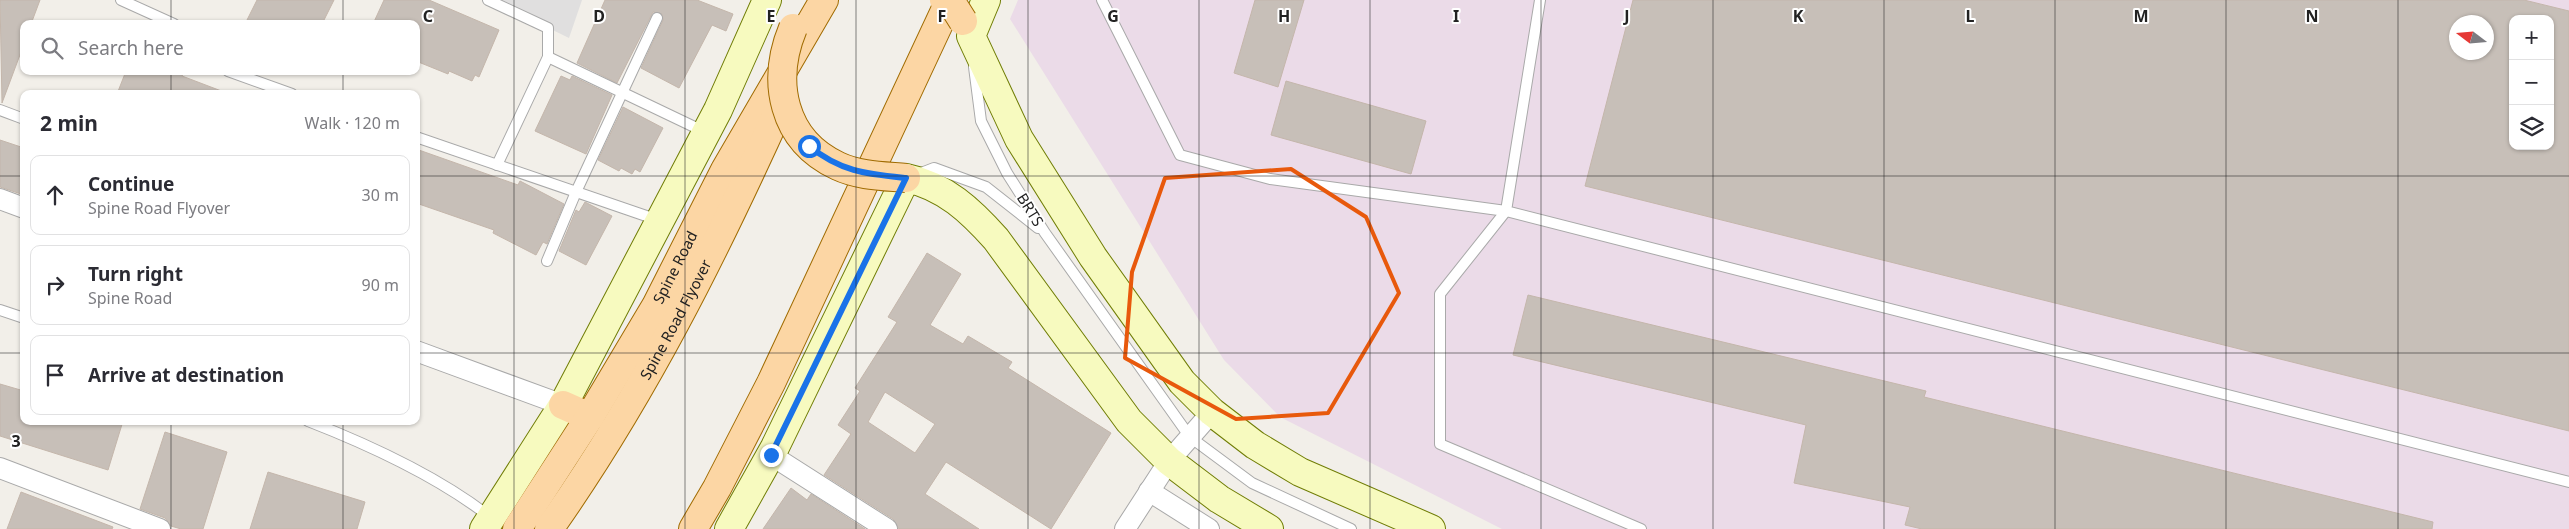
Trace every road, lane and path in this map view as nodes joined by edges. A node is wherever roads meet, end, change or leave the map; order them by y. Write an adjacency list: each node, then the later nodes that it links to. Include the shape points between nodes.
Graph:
1 (121, 0): 12 (lane)
2 (488, 0): 14 (lane, via 548,28)
3 (767, 0): 21 (main road)
4 (804, 0): 13 (main road, Spine Road Flyover)
5 (818, 0): 13 (main road, Spine Road Flyover)
6 (824, 0): 37 (main road, Spine Road, via 725,170 656,306)
7 (986, 0): 10 (main road)
8 (1102, 0): 28 (lane, via 1180,154 1270,179)
9 (1540, 0): 28 (lane)
10 (955, 10): 30 (lane, BRTS, via 981,121 1007,173); 36 (main road, via 1020,139 1093,257 1176,375); 49 (main road, via 771,382)
11 (657, 18): 17 (lane)
12 (165, 20)
13 (793, 28): 18 (main road, Spine Road Flyover, bridge, via 782,63)
14 (548, 57): 17 (lane); 23 (lane)
15 (239, 75): 16 (lane)
16 (281, 90)
17 (622, 93): 21 (lane); 25 (lane)
18 (784, 99): 24 (main road, Spine Road Flyover, bridge, via 798,132 823,158 856,172); 48 (main road, Spine Road Flyover, via 680,317 616,429)
19 (0, 110): 20 (lane)
20 (20, 118)
21 (706, 132): 29 (main road)
22 (420, 138): 23 (lane)
23 (497, 165): 25 (lane)
24 (906, 178): 30 (lane, BRTS, via 934,168 986,187); 40 (main road); 41 (main road, via 938,188 959,202 996,238 1130,422)
25 (576, 192): 29 (lane); 31 (lane)
26 (0, 199): 27 (street)
27 (20, 206)
28 (1506, 211): 43 (lane); 57 (lane, via 1440,294 1440,444)
29 (658, 220): 35 (main road)
30 (1045, 233): 39 (lane)
31 (547, 261)
32 (0, 310): 33 (lane)
33 (20, 317)
34 (420, 353): 35 (street)
35 (563, 405): 37 (main road); 45 (main road)
36 (1212, 412): 39 (street); 56 (main road, via 1255,445 1300,472)
37 (590, 417): 47 (main road, Spine Road)
38 (317, 425): 45 (lane, via 465,498)
39 (1190, 437): 41 (street); 55 (lane, via 1252,484)
40 (771, 455): 50 (main road); 51 (street)
41 (1169, 461): 44 (street); 54 (main road, via 1219,499)
42 (0, 468): 46 (street)
43 (2569, 482)
44 (1149, 491): 52 (street); 53 (street)
45 (488, 523)
46 (160, 529)
47 (516, 529)
48 (549, 529)
49 (693, 529)
50 (729, 529)
51 (887, 529)
52 (1125, 529)
53 (1209, 529)
54 (1269, 529)
55 (1351, 529)
56 (1431, 529)
57 (1641, 529)

